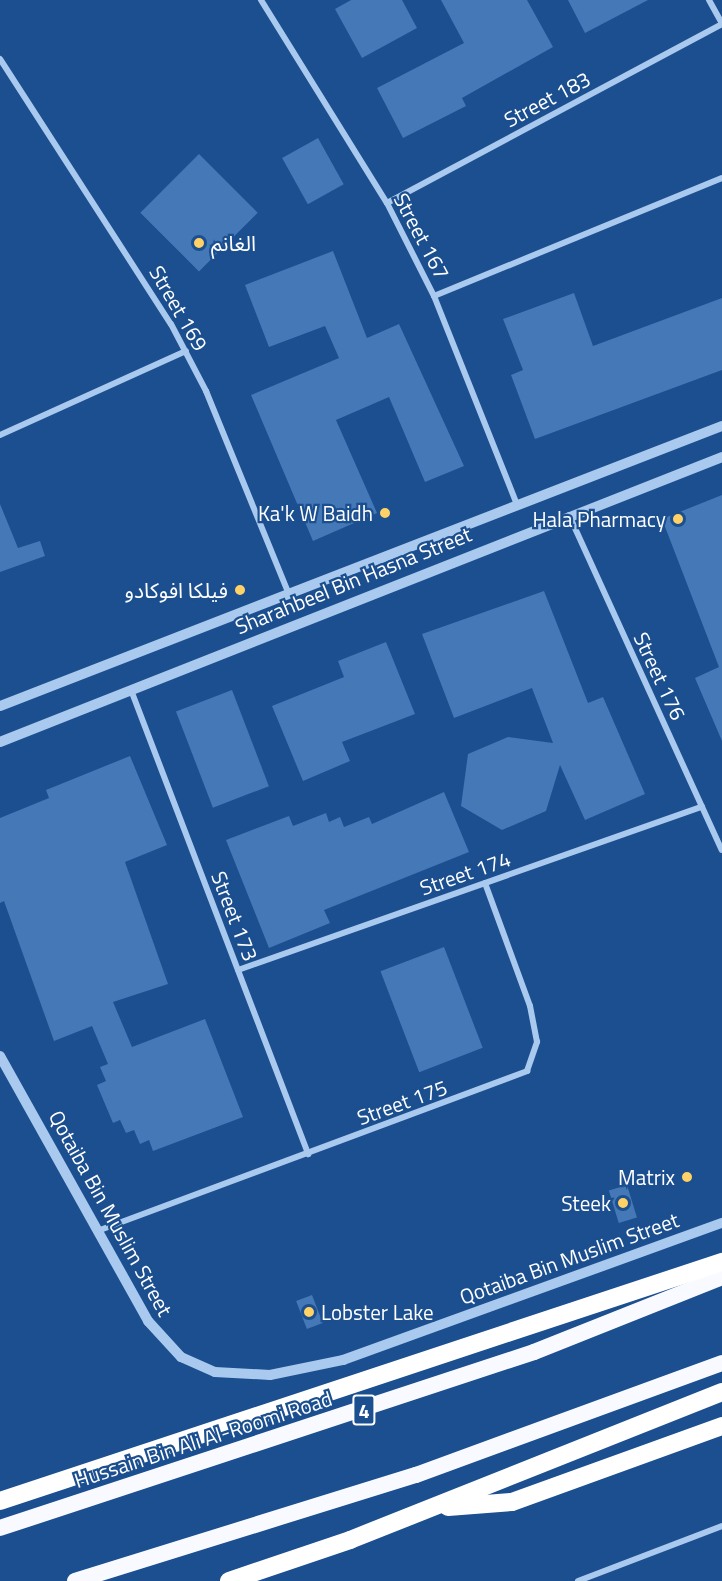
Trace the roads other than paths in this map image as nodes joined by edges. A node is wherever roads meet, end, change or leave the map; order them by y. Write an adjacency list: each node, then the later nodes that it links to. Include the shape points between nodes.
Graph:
1 (271, 0): 3 (street)
2 (709, 0): 4 (street, Street 183)
3 (262, 2): 7 (street, Street 167)
4 (722, 24): 7 (street, Street 183)
5 (0, 59): 9 (street, Street 169, via 150,287)
6 (722, 178): 8 (street)
7 (387, 203): 8 (street, Street 167)
8 (435, 296): 13 (street, Street 167)
9 (186, 351): 11 (street); 15 (street, Street 169)
10 (722, 426): 13 (street, Sharahbeel Bin Hasna Street)
11 (0, 435)
12 (722, 458): 14 (street, Sharahbeel Bin Hasna Street)
13 (517, 505): 15 (street, Sharahbeel Bin Hasna Street)
14 (569, 515): 16 (street, Sharahbeel Bin Hasna Street); 19 (street, Street 176)
15 (289, 594): 17 (street, Sharahbeel Bin Hasna Street)
16 (131, 690): 18 (street, Sharahbeel Bin Hasna Street); 22 (street, Street 173)
17 (0, 706)
18 (0, 742)
19 (702, 807): 20 (street, Street 176); 21 (street, Street 174)
20 (722, 850)
21 (485, 883): 22 (street, Street 174); 24 (street, Street 175, via 530,1006 537,1042 533,1064 519,1077)
22 (238, 970): 24 (street, Street 173)
23 (0, 1056): 26 (street, Qotaiba Bin Muslim Street)
24 (308, 1154): 26 (street, Street 175)
25 (722, 1223): 26 (street, Qotaiba Bin Muslim Street, via 343,1360 270,1375 215,1372 170,1348 148,1321)
26 (100, 1230)
27 (722, 1262): 32 (highway, via 50,1488)
28 (722, 1277): 35 (highway, Hussain Bin Ali Al-Roomi Road / 4, via 512,1359)
29 (722, 1364): 36 (highway, via 416,1475)
30 (722, 1392): 33 (highway)
31 (722, 1426): 33 (highway, via 512,1502)
32 (0, 1501)
33 (432, 1508): 37 (highway)
34 (722, 1526): 38 (street)
35 (0, 1528)
36 (75, 1581)
37 (229, 1581)
38 (578, 1581)

